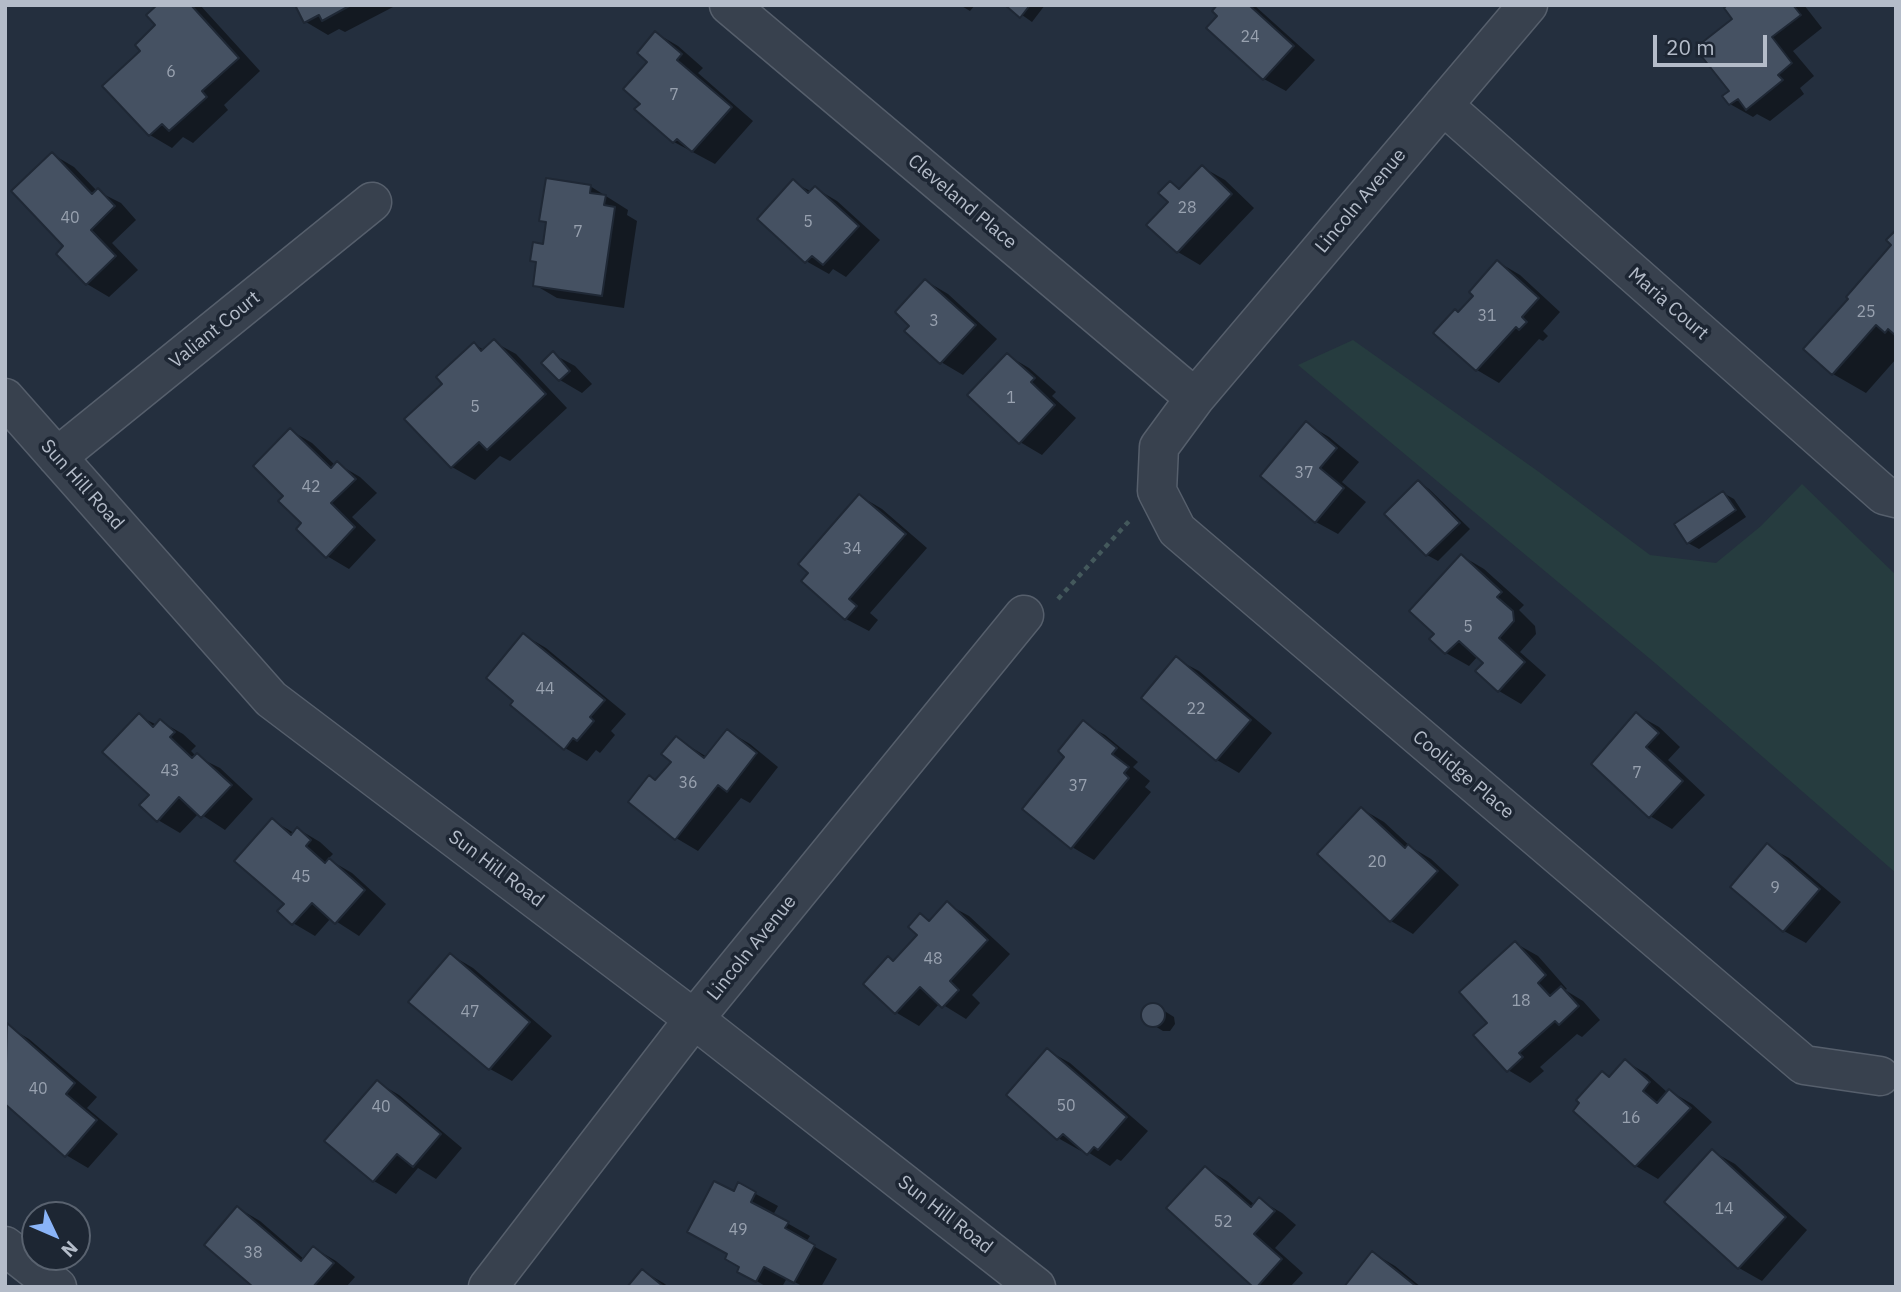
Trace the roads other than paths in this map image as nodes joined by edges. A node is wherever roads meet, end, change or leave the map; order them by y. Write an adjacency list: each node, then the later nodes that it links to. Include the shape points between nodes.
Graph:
1 (729, 5): 6 (street, Cleveland Place)
2 (1528, 5): 3 (street, Lincoln Avenue)
3 (1443, 105): 6 (street, Lincoln Avenue); 8 (street, Maria Court, via 1884,495)
4 (372, 202): 7 (street, Valiant Court)
5 (5, 398): 7 (street, Sun Hill Road)
6 (1195, 398): 11 (street, Coolidge Place, via 1159,447 1157,491 1177,530 1804,1065)
7 (57, 457): 10 (street, Sun Hill Road, via 271,699)
8 (1896, 498)
9 (1024, 615): 10 (street, Lincoln Avenue)
10 (694, 1018): 14 (street, Lincoln Avenue); 15 (street, Sun Hill Road)
11 (1880, 1076)
12 (5, 1246): 13 (street)
13 (57, 1287)
14 (488, 1287)
15 (1036, 1287)

